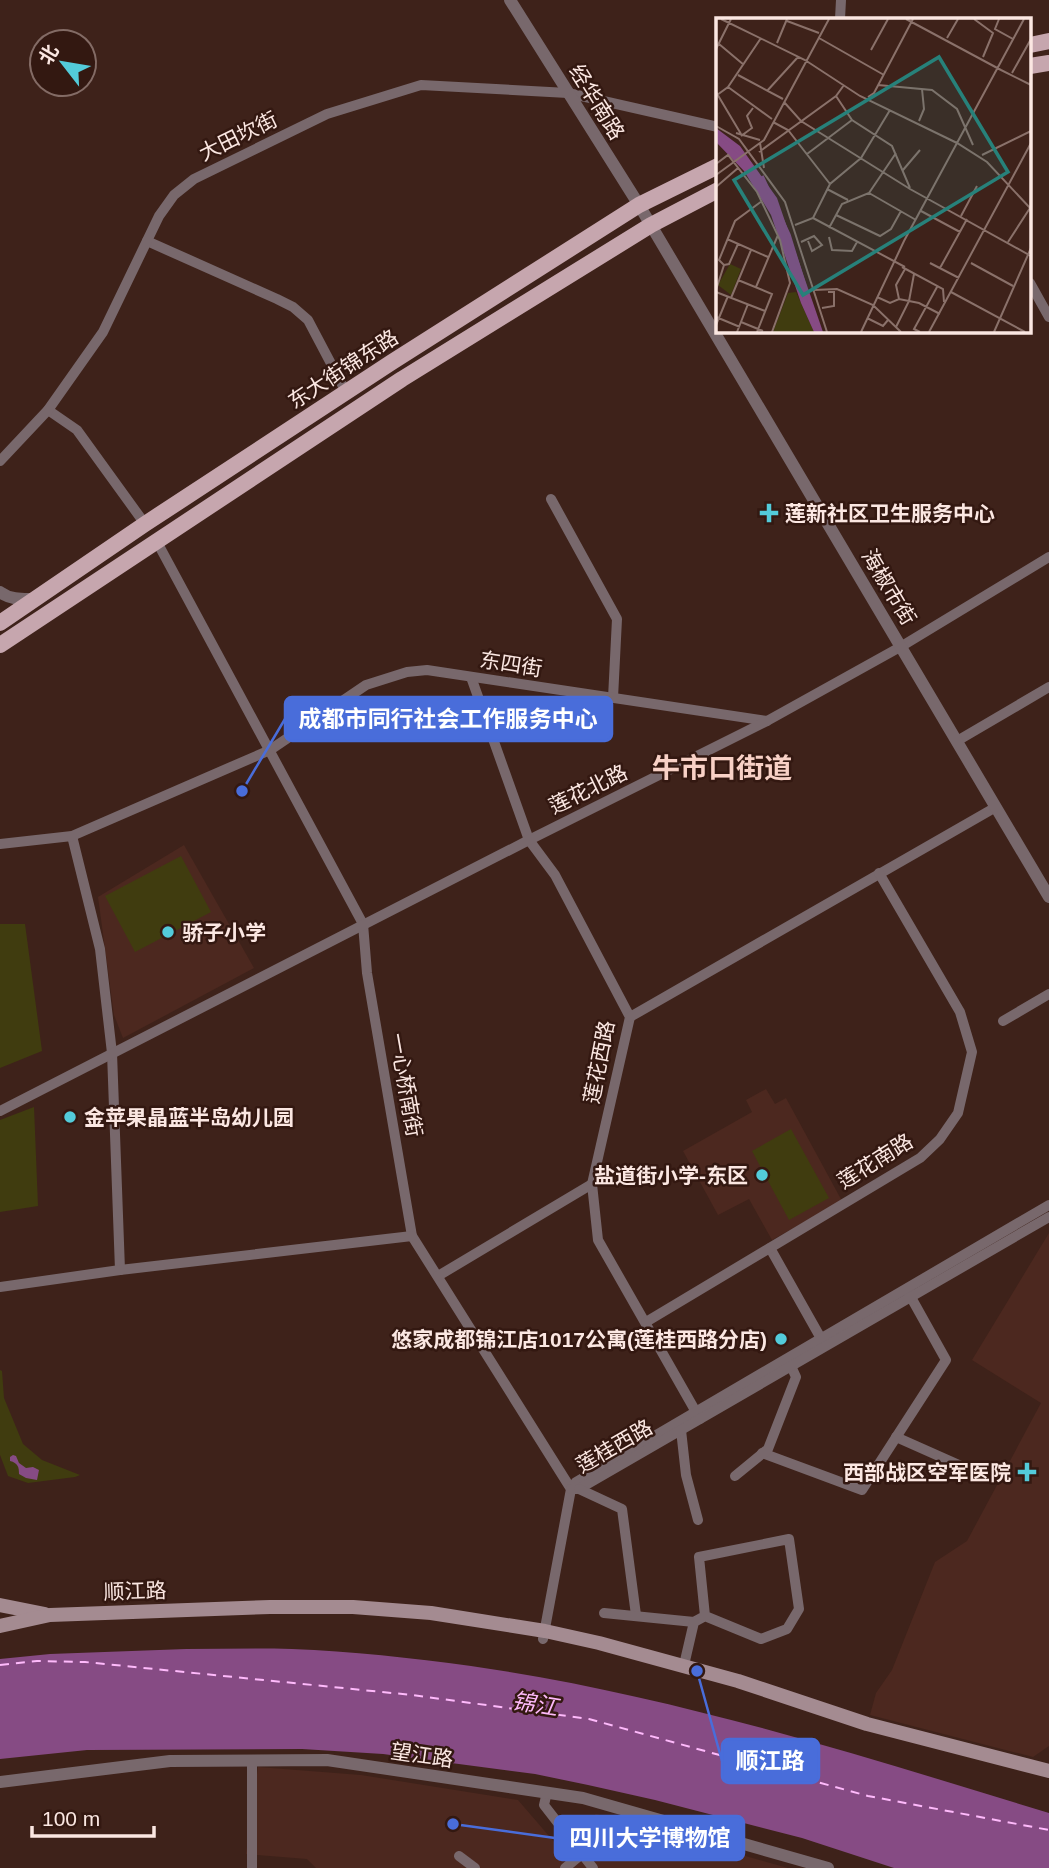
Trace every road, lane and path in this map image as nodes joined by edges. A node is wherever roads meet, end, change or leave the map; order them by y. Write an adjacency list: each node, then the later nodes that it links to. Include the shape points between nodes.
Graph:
1 (510, 0): 4 (street, 经华南路)
2 (841, 0): 3 (street)
3 (840, 18)
4 (568, 93): 5 (street, 大田坎街); 8 (street, 经华南路); 10 (street, 大田坎街, via 421,85 327,114 194,179 174,195)
5 (716, 127)
6 (716, 167): 8 (main road, 东大街锦东路)
7 (716, 191): 9 (main road, 东大街锦东路)
8 (639, 205): 9 (street, 经华南路); 13 (main road, 东大街锦东路)
9 (651, 225): 18 (main road, 东大街锦东路, via 402,379); 25 (street, 海椒市街)
10 (147, 241): 13 (street, via 293,307 308,320); 14 (street, 大田坎街, via 103,332)
11 (1032, 287): 12 (street)
12 (1049, 317)
13 (346, 392): 17 (main road, 东大街锦东路)
14 (48, 410): 15 (street, 大田坎街); 17 (street, via 77,430)
15 (0, 461)
16 (551, 499): 28 (street, via 617,619)
17 (145, 524): 21 (main road, 东大街锦东路)
18 (156, 541): 22 (main road, 东大街锦东路); 31 (street, 一心桥南街)
19 (1049, 557): 25 (street, 莲花北路)
20 (0, 592): 21 (street, via 20,600)
21 (35, 599): 22 (main road); 23 (main road, 东大街锦东路)
22 (46, 614): 24 (main road, 东大街锦东路)
23 (0, 623)
24 (0, 645)
25 (902, 646): 29 (street, 莲花北路); 30 (street, 海椒市街)
26 (471, 677): 28 (street, 东四街); 31 (street, 东四街, via 427,670 385,678 366,685); 34 (street, 莲花西路)
27 (1049, 687): 30 (street)
28 (613, 698): 29 (street, 东四街)
29 (767, 721): 34 (street, 莲花北路)
30 (957, 741): 32 (street, 海椒市街)
31 (270, 750): 33 (street, 东四街); 38 (street, 一心桥南街)
32 (996, 807): 36 (street); 37 (street, 海椒市街)
33 (72, 836): 35 (street, 东四街); 42 (street, via 100,948)
34 (529, 840): 38 (street, 莲花北路); 40 (street, 莲花西路, via 555,876)
35 (0, 844)
36 (879, 873): 40 (street); 48 (street, 莲花南路, via 960,1012 972,1052 958,1113 920,1158)
37 (1049, 897)
38 (363, 924): 42 (street, 莲花北路); 47 (street, 一心桥南街, via 367,973)
39 (1049, 994): 41 (street)
40 (629, 1017): 44 (street, 莲花西路)
41 (1003, 1021)
42 (112, 1053): 43 (street, 莲花北路); 49 (street)
43 (0, 1111)
44 (592, 1184): 50 (street); 53 (street, 莲花西路, via 598,1240)
45 (1049, 1205): 52 (street, 莲桂西路)
46 (1049, 1217): 52 (street, 莲桂西路)
47 (412, 1236): 49 (street); 50 (street, 一心桥南街)
48 (770, 1248): 53 (street, 莲花南路); 54 (street)
49 (120, 1270): 51 (street)
50 (438, 1276): 62 (street, 一心桥南街)
51 (0, 1287)
52 (908, 1293): 54 (street, 莲桂西路); 58 (street, via 946,1360)
53 (646, 1322): 56 (street, 莲花西路)
54 (823, 1342): 55 (street, 莲桂西路); 56 (street, 莲桂西路)
55 (791, 1366): 56 (street, 莲桂西路); 59 (street, via 796,1377)
56 (698, 1415): 57 (street, 莲桂西路); 62 (street, 莲桂西路, via 576,1482)
57 (681, 1430): 62 (street, 莲桂西路); 63 (street)
58 (897, 1437): 59 (street, via 862,1490); 60 (street)
59 (762, 1454): 61 (street)
60 (968, 1469)
61 (735, 1476)
62 (575, 1489): 67 (street, via 622,1509); 75 (street)
63 (698, 1520)
64 (0, 1605): 66 (main road)
65 (604, 1613): 67 (street)
66 (50, 1615): 71 (main road, 顺江路); 75 (main road, 顺江路, via 353,1607 431,1613)
67 (636, 1615): 70 (street)
68 (705, 1616): 68 (street, via 699,1557 789,1539 799,1609 787,1629 761,1640); 70 (street)
69 (0, 1618): 71 (main road)
70 (694, 1622): 76 (street)
71 (19, 1623): 72 (main road, 顺江路); 73 (main road)
72 (0, 1626)
73 (37, 1626): 74 (main road, 顺江路); 75 (main road, 顺江路, via 326,1615 430,1621)
74 (0, 1634)
75 (544, 1635): 76 (main road, 顺江路, via 599,1643); 79 (main road, 顺江路, via 864,1731)
76 (684, 1665): 78 (main road, 顺江路, via 867,1724)
77 (252, 1760): 80 (street, 望江路, via 170,1761); 81 (street, 望江路, via 327,1760); 84 (street)
78 (1049, 1771)
79 (1049, 1779)
80 (0, 1782)
81 (547, 1793): 82 (street, via 544,1805); 88 (street, 望江路, via 583,1798)
82 (582, 1854): 86 (street); 87 (street)
83 (459, 1856): 85 (street)
84 (252, 1868)
85 (475, 1868)
86 (565, 1868)
87 (593, 1868)
88 (828, 1868)

